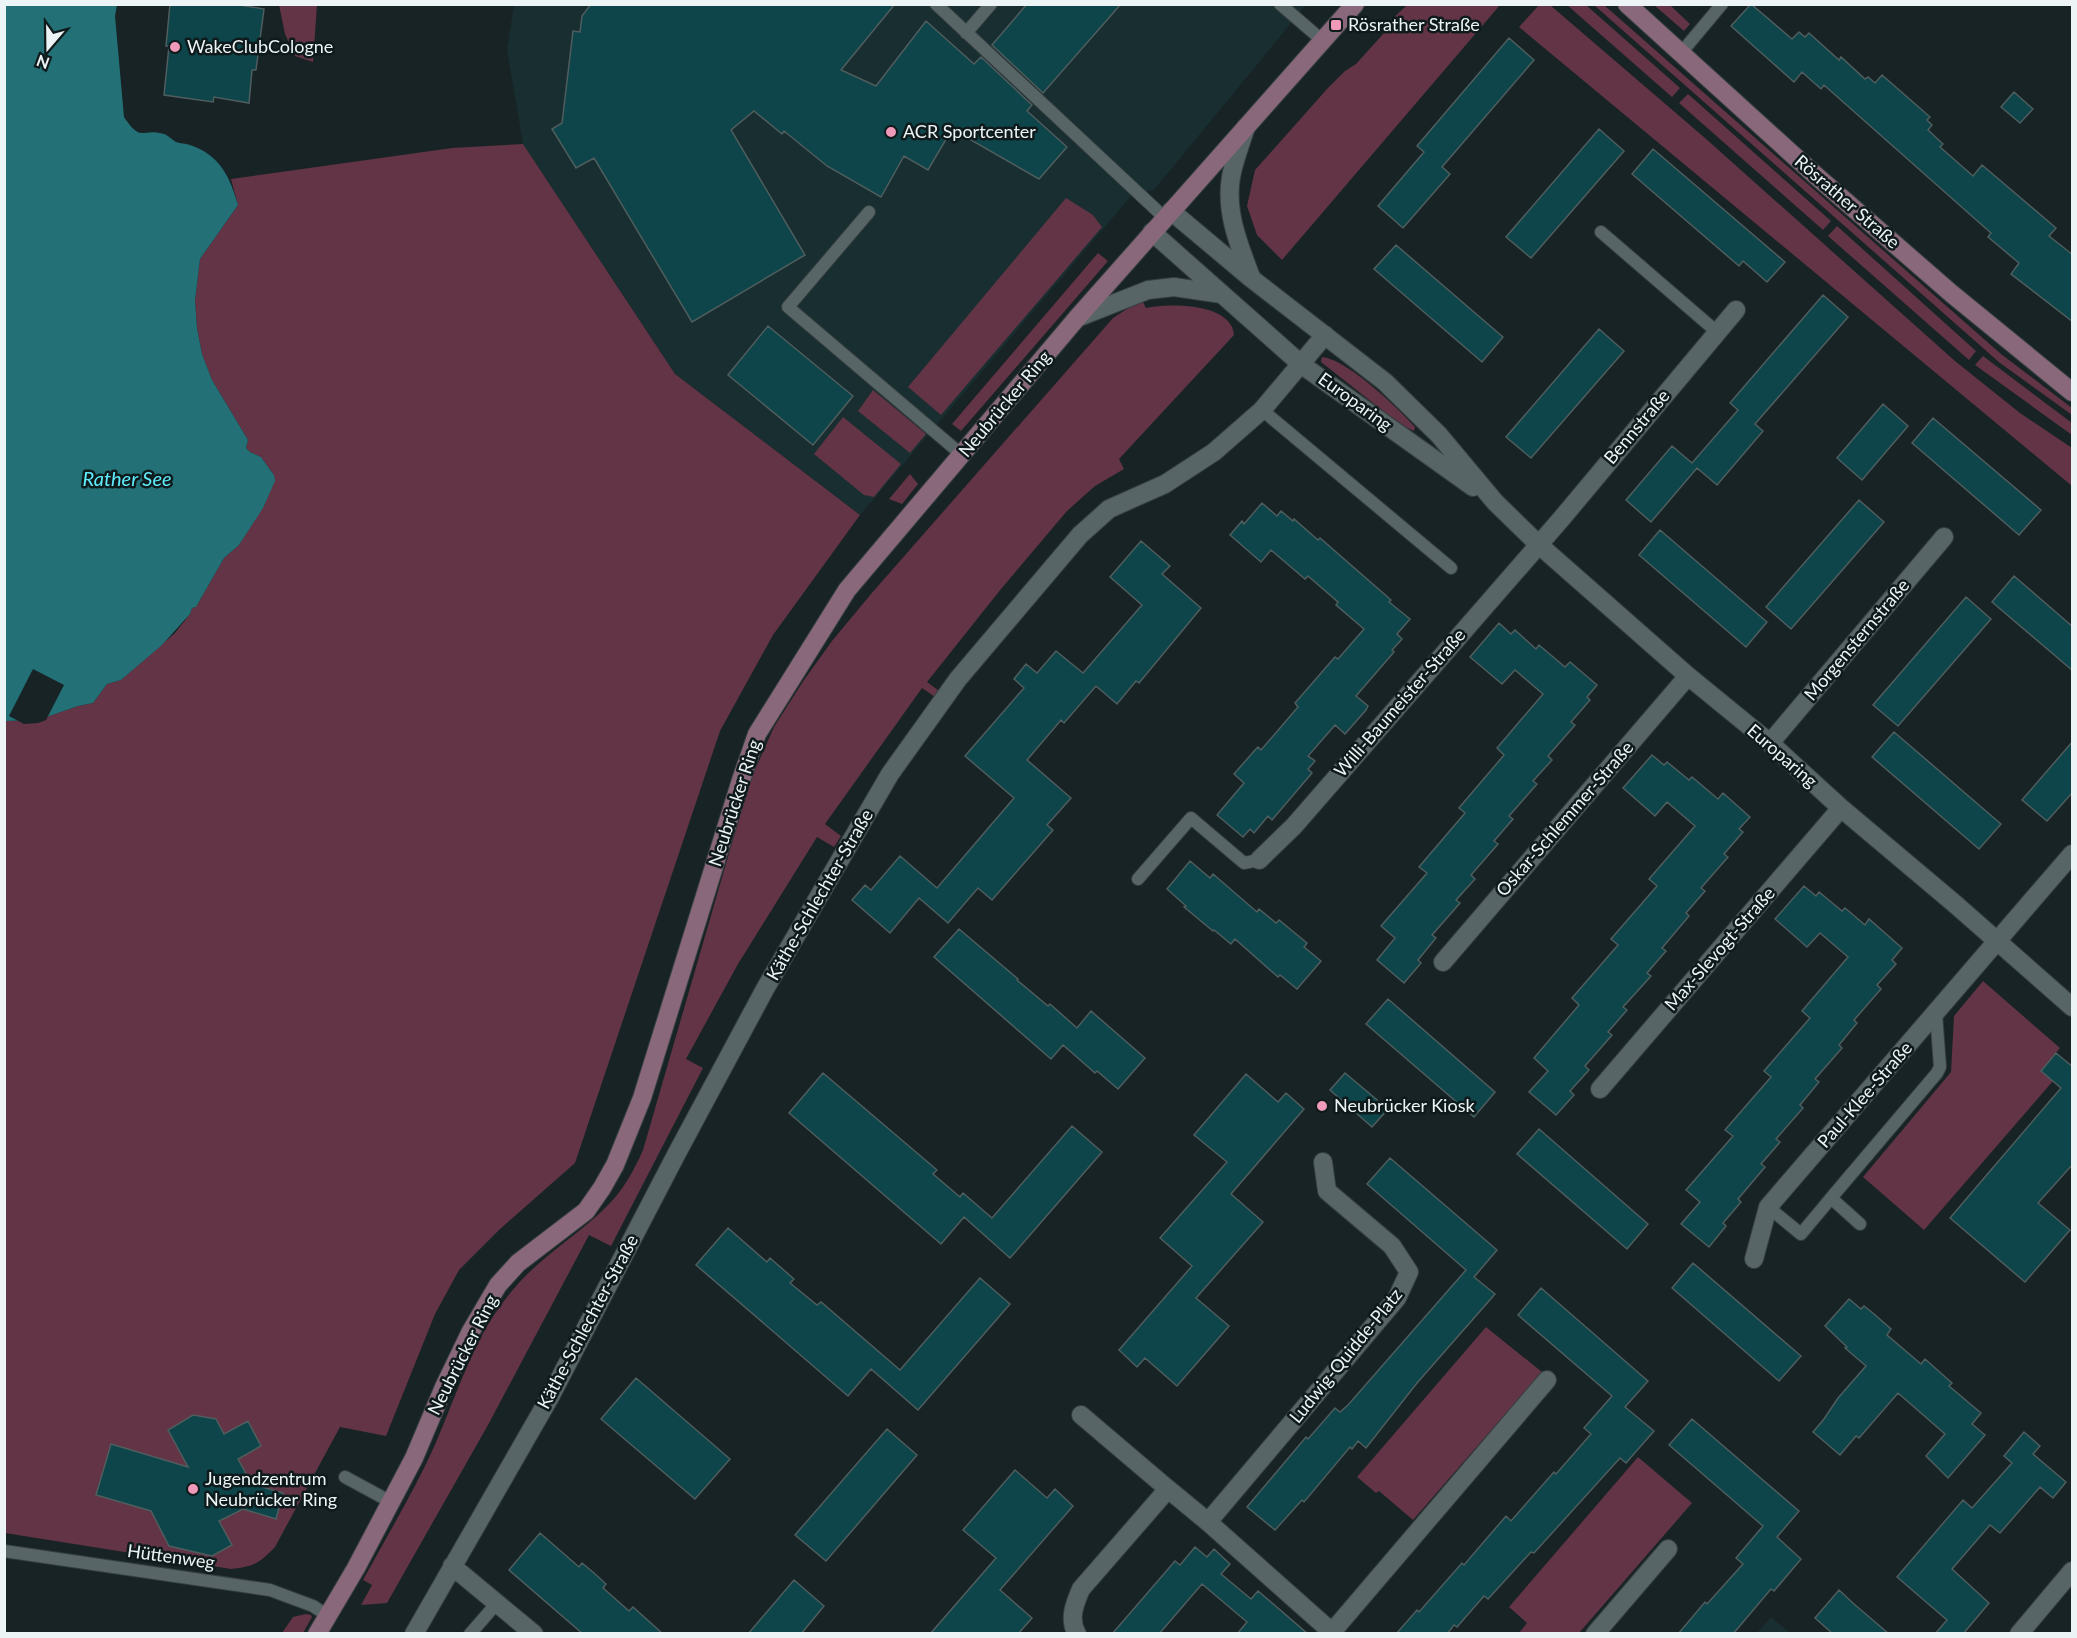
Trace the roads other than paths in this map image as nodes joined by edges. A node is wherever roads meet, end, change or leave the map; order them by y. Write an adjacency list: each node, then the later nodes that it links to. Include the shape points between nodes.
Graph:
1 (936, 4): 7 (lane)
2 (991, 4): 7 (lane)
3 (1280, 4): 8 (lane)
4 (1627, 4): 9 (main road, Rösrather Straße)
5 (1722, 4): 9 (lane)
6 (1349, 8): 8 (main road, Neubrücker Ring)
7 (966, 33): 12 (lane)
8 (1323, 41): 10 (main road, Neubrücker Ring)
9 (1680, 53): 22 (main road, Rösrather Straße, via 1935,279)
10 (1246, 127): 12 (main road, Neubrücker Ring); 15 (street, via 1229,193 1230,214)
11 (869, 212): 24 (lane, via 788,307)
12 (1168, 214): 13 (main road, Neubrücker Ring); 15 (street, Europaring)
13 (1152, 232): 16 (street, Europaring); 18 (main road, Neubrücker Ring)
14 (1601, 232): 19 (lane)
15 (1252, 279): 20 (street, Europaring)
16 (1222, 294): 18 (street, via 1174,287 1148,290); 21 (street, Europaring)
17 (1736, 310): 19 (street, Bennstraße)
18 (1077, 318): 24 (main road, Neubrücker Ring)
19 (1717, 332): 27 (street, Bennstraße)
20 (1325, 335): 21 (street, Käthe-Schlechter-Straße); 25 (street, Europaring, via 1416,412)
21 (1302, 365): 23 (street, Käthe-Schlechter-Straße); 25 (street, Europaring)
22 (2072, 389)
23 (1262, 410): 28 (lane); 53 (street, Käthe-Schlechter-Straße, via 1214,452 1165,484 1109,509 1080,535 958,679 890,774 765,989 550,1397)
24 (962, 455): 49 (main road, Neubrücker Ring, via 848,591 757,734 642,1098 615,1165 586,1211 518,1263 498,1285 471,1331)
25 (1495, 502): 27 (street, Europaring)
26 (1944, 537): 30 (street, Morgensternstraße)
27 (1538, 544): 29 (street, Europaring); 33 (street, Willi-Baumeister-Straße, via 1294,826)
28 (1451, 568)
29 (1688, 676): 30 (street, Europaring); 36 (street, Oskar-Schlemmer-Straße)
30 (1770, 743): 31 (street, Europaring)
31 (1841, 808): 35 (street, Europaring); 39 (street, Max-Slevogt-Straße)
32 (2073, 854): 35 (street, Paul-Klee-Straße)
33 (1259, 860): 34 (lane, via 1244,863 1191,818)
34 (1138, 879)
35 (1996, 942): 37 (street, Europaring); 38 (street, Paul-Klee-Straße)
36 (1443, 962)
37 (2073, 1007)
38 (1936, 1013): 41 (lane, via 1940,1066 1937,1074); 42 (street, Paul-Klee-Straße)
39 (1600, 1089)
40 (1323, 1162): 50 (street, Ludwig-Quidde-Platz, via 1327,1191 1392,1246 1409,1272 1397,1298)
41 (1831, 1198): 42 (lane, via 1800,1234); 43 (lane)
42 (1768, 1207): 44 (street, Paul-Klee-Straße)
43 (1860, 1224)
44 (1754, 1259)
45 (1548, 1380): 57 (street)
46 (1081, 1415): 48 (street)
47 (345, 1477): 49 (lane)
48 (1168, 1489): 50 (street); 61 (street, via 1082,1589 1073,1608)
49 (391, 1502): 56 (main road, Neubrücker Ring)
50 (1208, 1522): 57 (street)
51 (1668, 1549): 62 (street)
52 (4, 1551): 56 (lane, Hüttenweg, via 270,1590 313,1606)
53 (452, 1566): 55 (street); 58 (street, Käthe-Schlechter-Straße)
54 (2073, 1570): 63 (street)
55 (497, 1603): 59 (lane); 60 (street)
56 (321, 1628)
57 (1333, 1633)
58 (414, 1634)
59 (470, 1634)
60 (534, 1634)
61 (1077, 1634)
62 (1595, 1634)
63 (2019, 1634)

